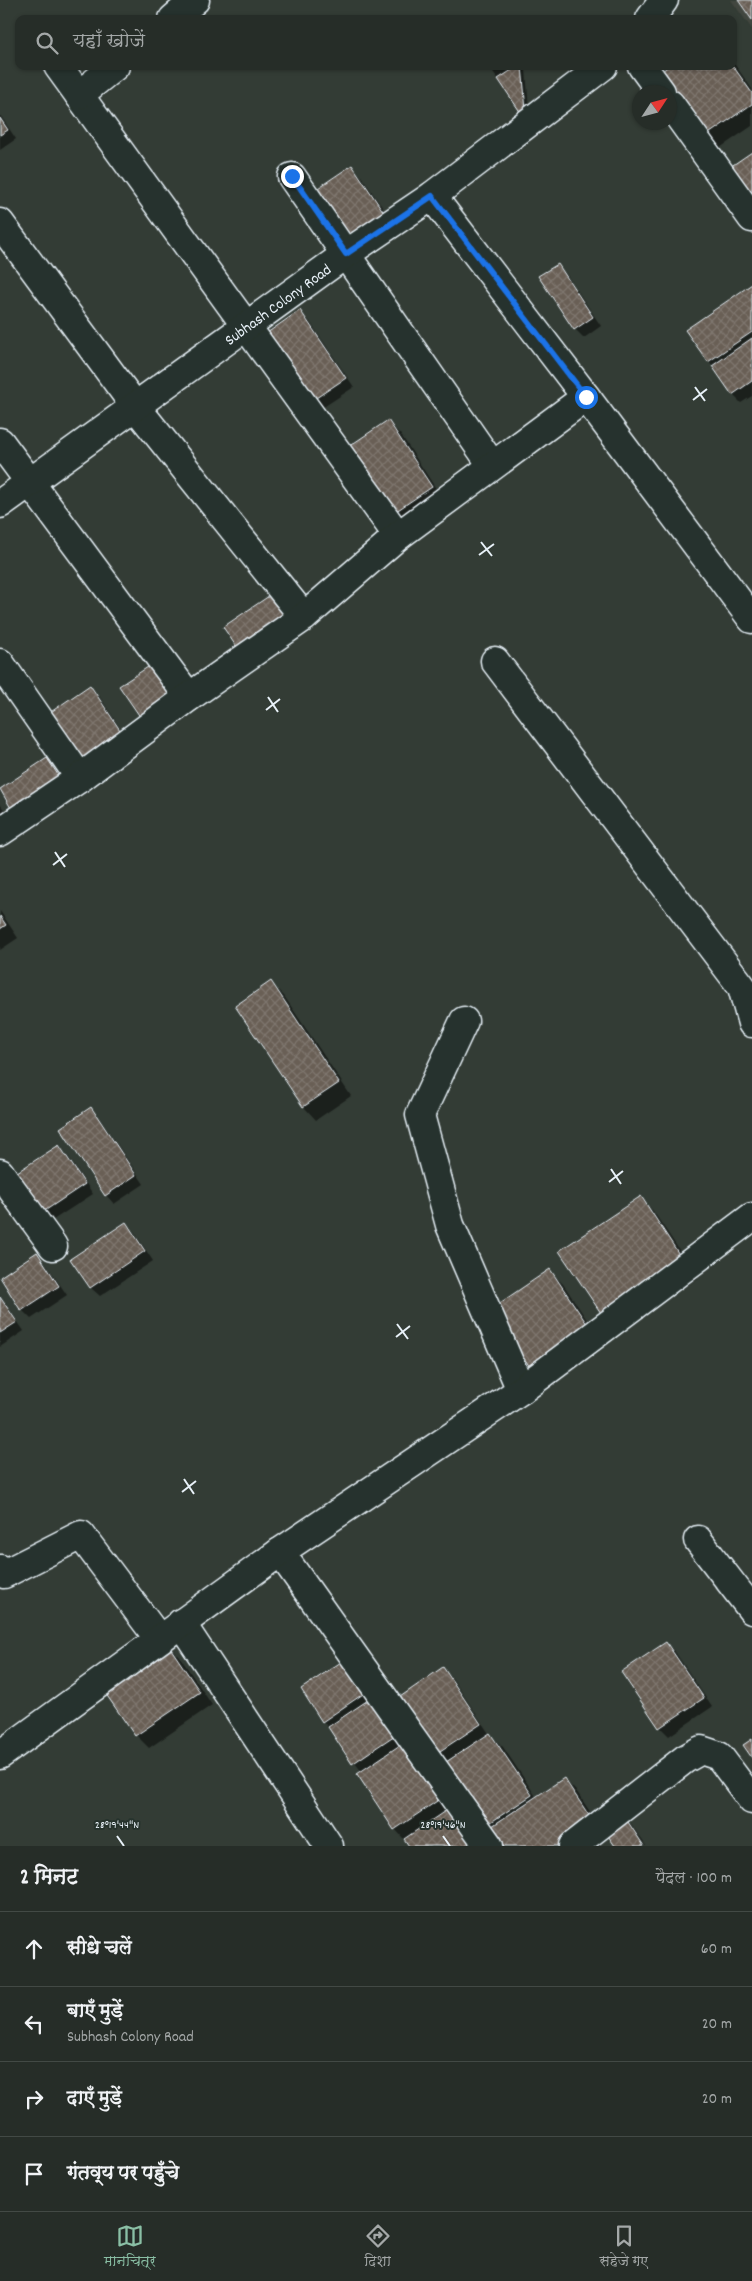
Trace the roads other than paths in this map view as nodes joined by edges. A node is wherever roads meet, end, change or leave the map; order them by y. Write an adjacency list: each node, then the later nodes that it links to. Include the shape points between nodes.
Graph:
1 (195, 0): 3 (street)
2 (664, 0): 4 (street)
3 (178, 15)
4 (653, 15)
5 (61, 70): 10 (street)
6 (110, 70): 10 (street)
7 (598, 70): 13 (street, Subhash Colony Road)
8 (645, 70): 9 (street)
9 (656, 85)
10 (79, 95): 17 (street)
11 (677, 114): 14 (street)
12 (292, 176): 16 (street)
13 (432, 196): 16 (street, Subhash Colony Road); 18 (street)
14 (752, 218)
15 (0, 223): 19 (street)
16 (346, 254): 17 (street, Subhash Colony Road); 21 (street)
17 (247, 326): 19 (street, Subhash Colony Road); 24 (street)
18 (586, 397): 21 (street); 26 (street)
19 (135, 406): 22 (street, Subhash Colony Road); 25 (street)
20 (0, 442): 22 (street)
21 (492, 466): 24 (street)
22 (29, 483): 23 (street, Subhash Colony Road); 29 (street)
23 (0, 504)
24 (398, 536): 25 (street)
25 (304, 617): 29 (street)
26 (752, 619)
27 (495, 661): 33 (street, via 742,987)
28 (0, 663): 30 (street)
29 (189, 697): 30 (street)
30 (80, 778): 31 (street)
31 (0, 832)
32 (464, 1021): 37 (street, via 420,1115 450,1225)
33 (752, 1023)
34 (0, 1173): 36 (street)
35 (752, 1217): 37 (street)
36 (53, 1246)
37 (521, 1390): 39 (street)
38 (698, 1540): 41 (street)
39 (280, 1552): 42 (street); 47 (street)
40 (0, 1569): 43 (street, via 4,1574 81,1535)
41 (752, 1610)
42 (181, 1623): 43 (street); 46 (street)
43 (159, 1639): 44 (street)
44 (0, 1755)
45 (752, 1800): 48 (street, via 719,1756 700,1750)
46 (329, 1846)
47 (489, 1846)
48 (573, 1846)

